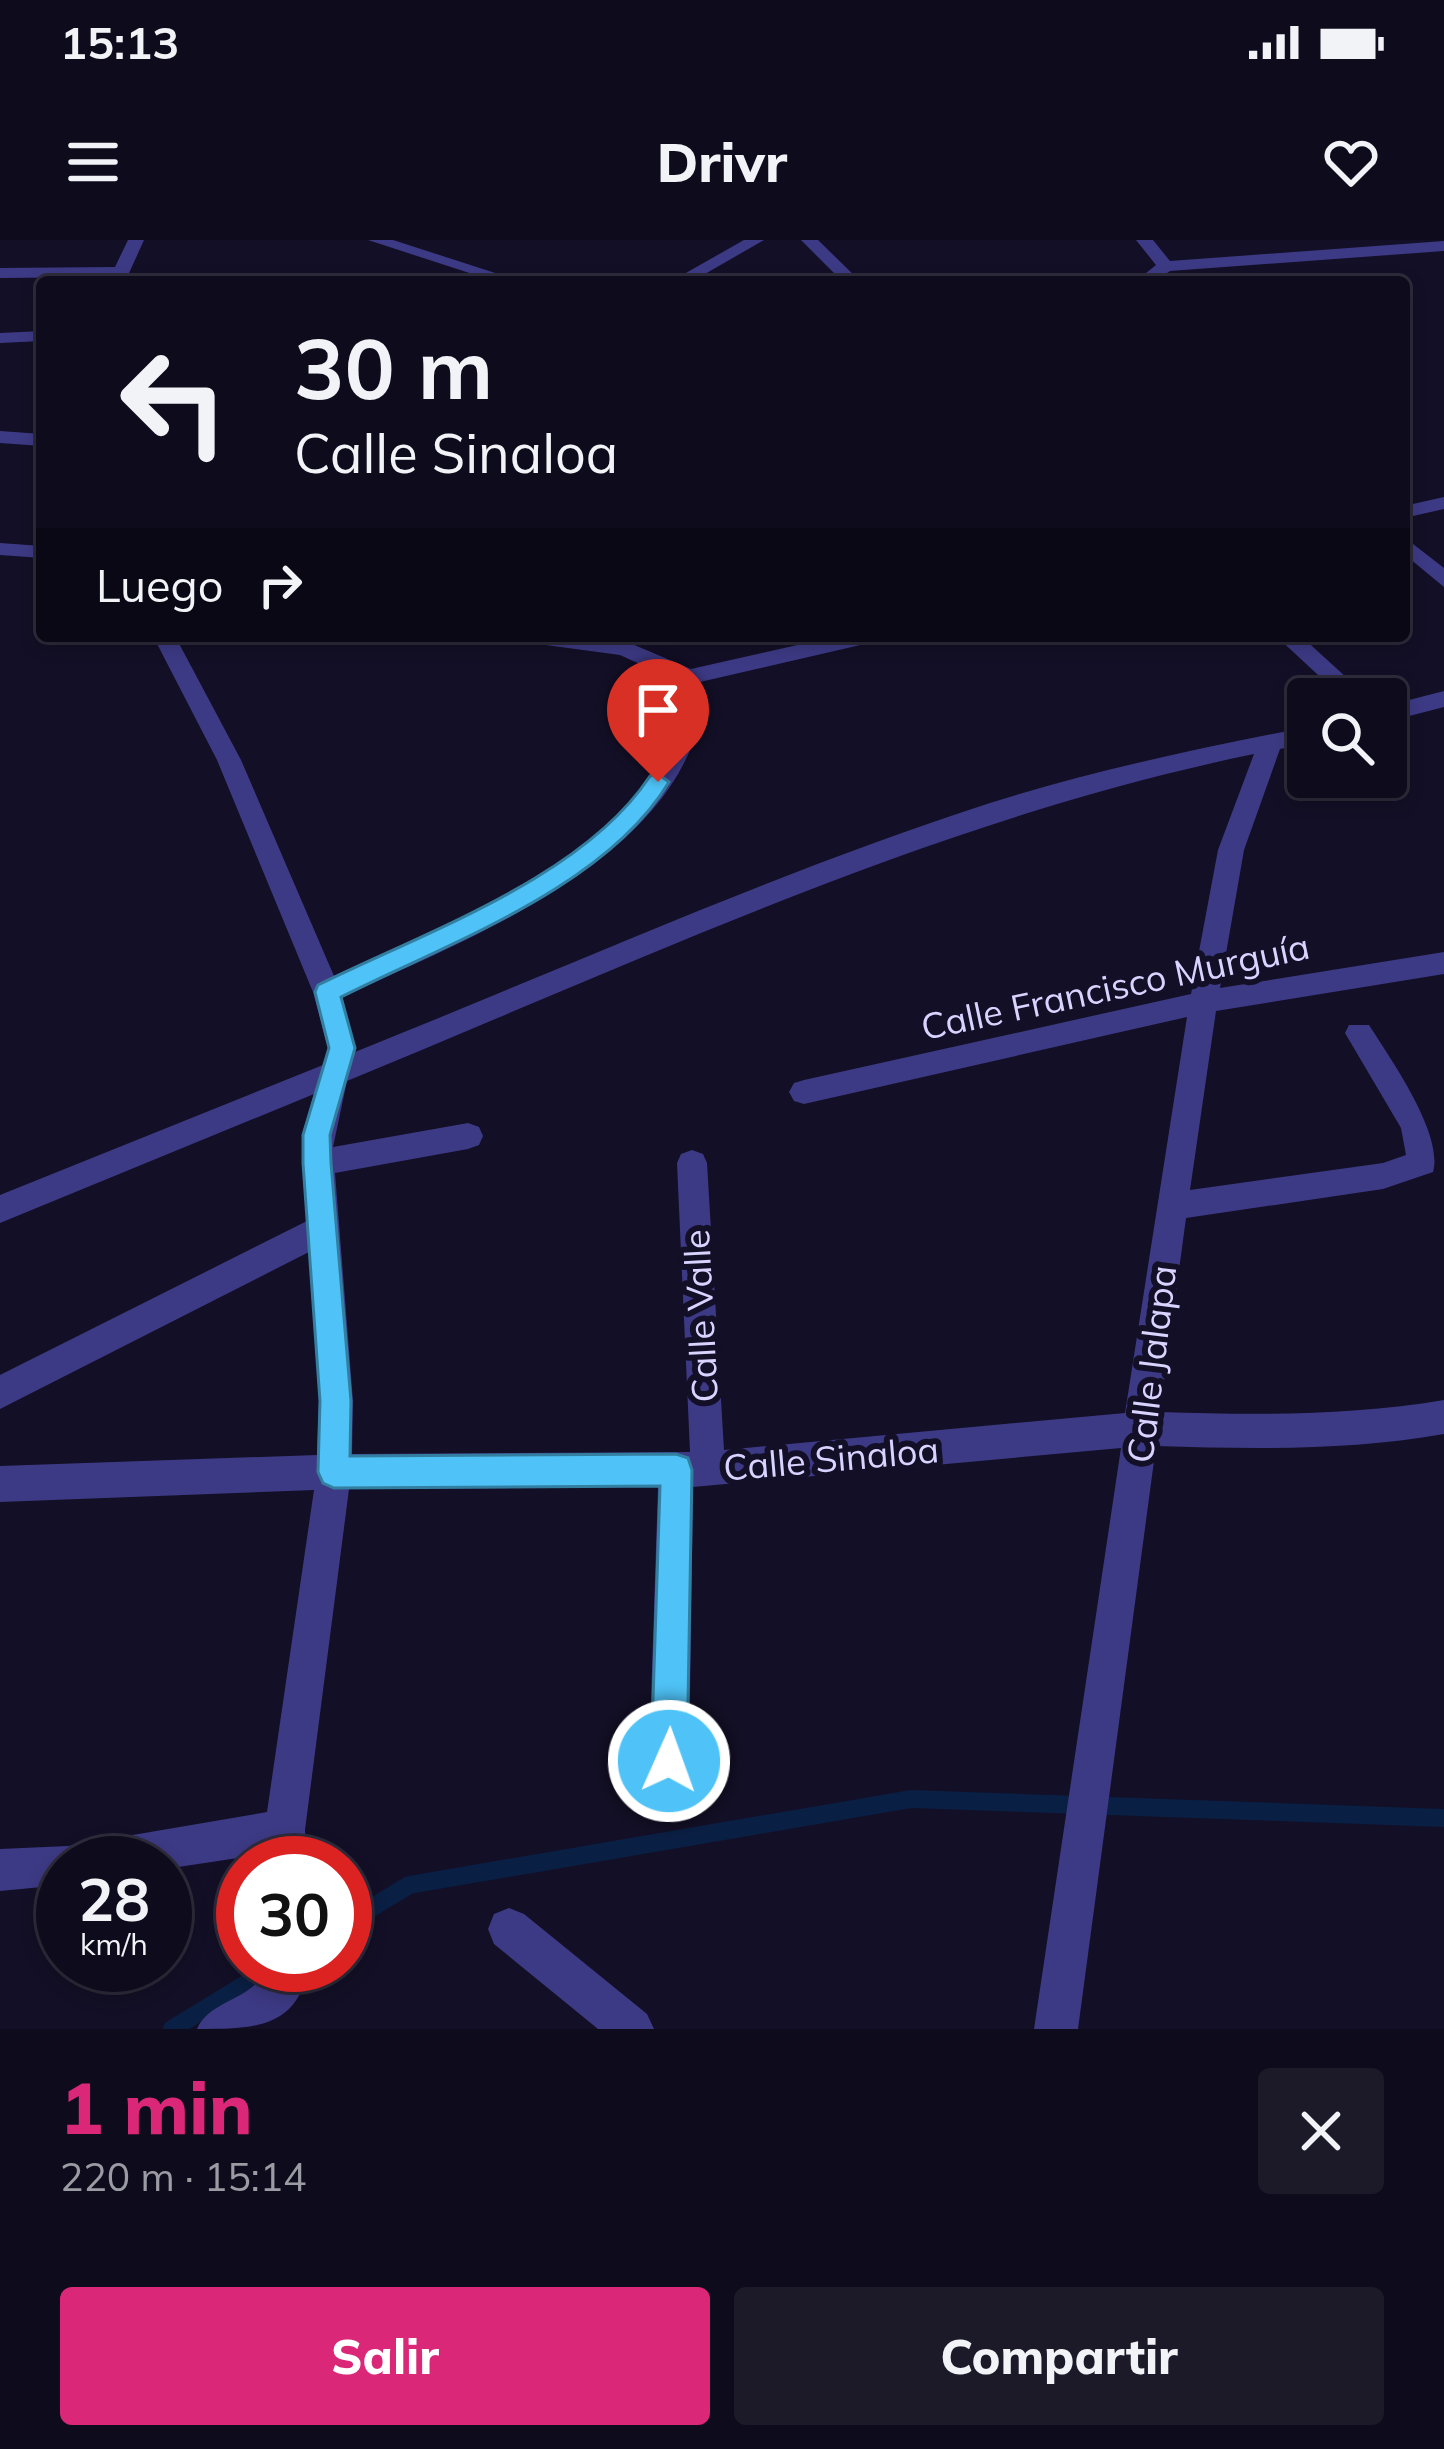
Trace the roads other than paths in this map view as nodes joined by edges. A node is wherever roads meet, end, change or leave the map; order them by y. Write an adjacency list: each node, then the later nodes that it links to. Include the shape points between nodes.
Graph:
1 (136, 240): 12 (street)
2 (376, 240): 13 (street)
3 (756, 240): 14 (street)
4 (809, 240): 15 (street)
5 (1144, 240): 9 (street)
6 (1340, 240): 8 (street)
7 (1444, 246): 8 (street)
8 (1355, 256): 9 (street)
9 (1166, 266): 16 (street)
10 (0, 273): 11 (street)
11 (88, 276)
12 (118, 276)
13 (495, 276)
14 (689, 276)
15 (847, 276)
16 (1152, 276)
17 (36, 336): 18 (street)
18 (0, 338)
19 (0, 437): 20 (street)
20 (36, 440)
21 (1444, 502): 22 (street)
22 (1410, 510)
23 (0, 549): 25 (street)
24 (1410, 549): 26 (street)
25 (36, 552)
26 (1444, 580)
27 (167, 642): 38 (street, via 229,760)
28 (578, 642): 31 (street, via 625,648)
29 (842, 642): 31 (street)
30 (1294, 642): 32 (street)
31 (689, 676): 38 (street, via 692,695 674,757 641,807 595,853)
32 (1334, 678)
33 (1444, 699): 34 (street)
34 (1407, 709)
35 (1287, 741): 36 (street)
36 (1269, 746): 39 (street, Calle Jalapa, via 1231,850); 41 (street, via 1145,768 997,810)
37 (1444, 963): 39 (street, Calle Francisco Murguía)
38 (327, 992): 41 (street, via 342,1048)
39 (1205, 1002): 42 (street, Calle Francisco Murguía); 46 (street, Calle Jalapa)
40 (1359, 1033): 46 (street, via 1416,1126 1422,1163 1383,1176)
41 (336, 1072): 44 (street); 47 (street)
42 (804, 1092)
43 (468, 1136): 44 (street)
44 (317, 1163): 48 (street)
45 (692, 1163): 52 (street, Calle Valle)
46 (1172, 1206): 51 (street, Calle Jalapa)
47 (0, 1209)
48 (321, 1230): 49 (street); 53 (street)
49 (0, 1393)
50 (1444, 1417): 51 (street, Calle Sinaloa, via 1287,1433)
51 (1142, 1430): 52 (street, Calle Sinaloa); 63 (street, Calle Jalapa)
52 (692, 1470): 53 (street, Calle Sinaloa); 55 (street, Calle Valle)
53 (334, 1472): 54 (street, Calle Sinaloa); 56 (street)
54 (0, 1484)
55 (669, 1761)
56 (286, 1836)
57 (36, 1867): 58 (street)
58 (0, 1870)
59 (509, 1929): 62 (street)
60 (280, 1992): 61 (street)
61 (219, 2029)
62 (632, 2029)
63 (1056, 2029)

